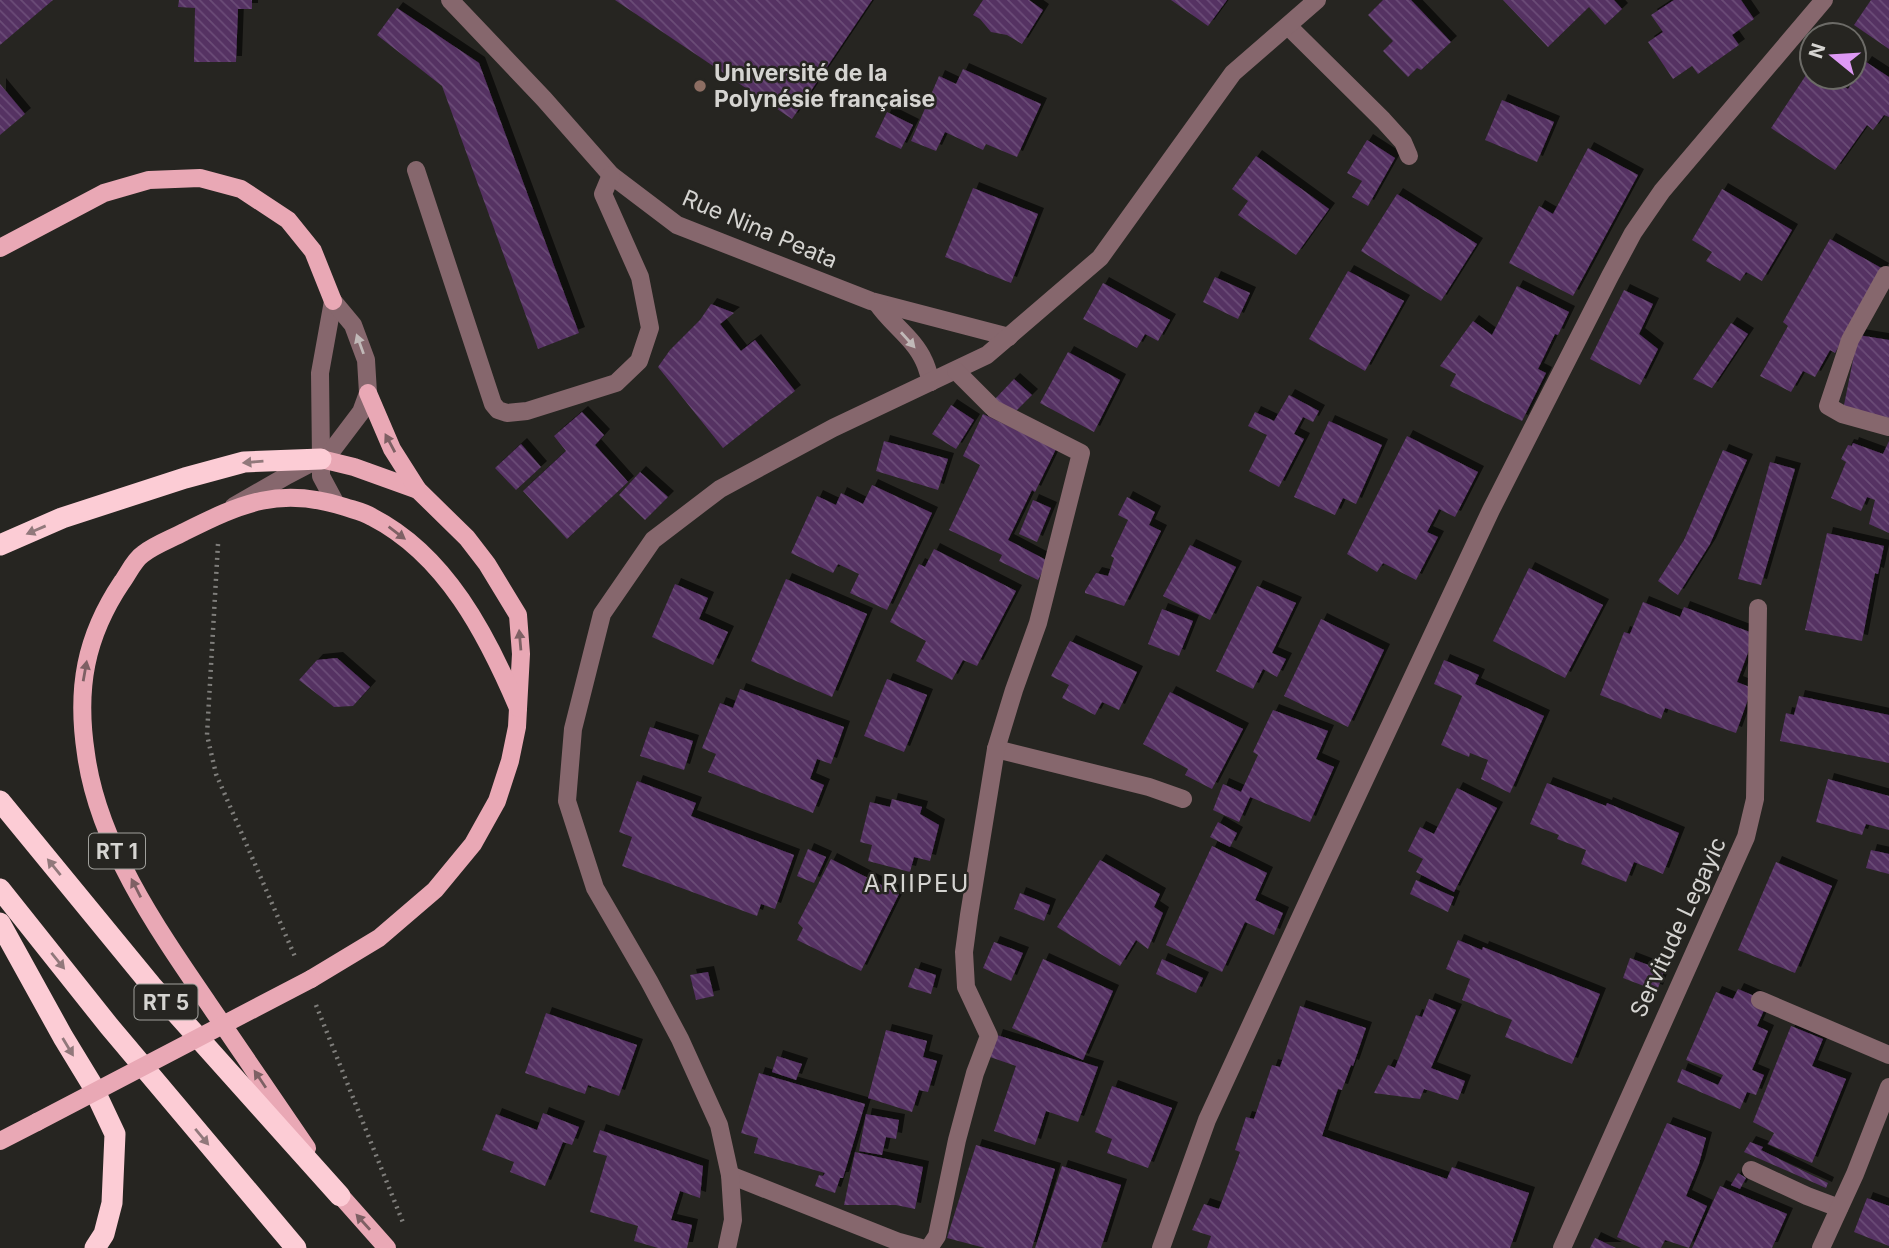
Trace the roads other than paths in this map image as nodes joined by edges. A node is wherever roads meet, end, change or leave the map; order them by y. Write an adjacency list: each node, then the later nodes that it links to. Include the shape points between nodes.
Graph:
1 (450, 0): 7 (street, Rue Nina Peata)
2 (1317, 0): 4 (street)
3 (1824, 0): 43 (street, via 1661,191 1610,276 1491,510 1319,877 1207,1120)
4 (1288, 26): 5 (street, via 1383,120); 12 (street, via 1233,73 1100,258)
5 (1409, 156)
6 (416, 170): 7 (street, via 493,404 507,413 617,383 639,361 650,328 640,278 603,194)
7 (611, 175): 11 (street, Rue Nina Peata, via 677,225)
8 (0, 248): 10 (main road, via 104,193 149,180 200,178 241,189 288,220 313,251)
9 (1886, 275): 16 (street, via 1850,340 1828,406)
10 (333, 301): 15 (street, one-way to 10, via 361,344 353,325); 17 (street, via 320,373)
11 (877, 303): 12 (street, Rue Nina Peata); 14 (street, one-way to 14, via 924,360)
12 (1009, 337): 13 (street, via 988,355)
13 (956, 371): 14 (street); 24 (street, via 994,409 1081,453 1038,624)
14 (931, 382): 34 (street, via 720,489 653,540 602,614 573,729 567,801 595,888 674,1028 719,1125)
15 (368, 393): 17 (street, via 361,412 330,453); 18 (main road, one-way to 15)
16 (1889, 427)
17 (321, 458): 18 (main road); 19 (street, via 321,476); 20 (street); 21 (highway, one-way to 21, via 244,462 62,518)
18 (418, 490): 23 (main road, one-way to 18, via 518,615 467,538)
19 (336, 504): 20 (main road, RT 1, via 316,498 279,497); 23 (main road, RT 1, one-way to 23, via 370,515 423,553 477,625)
20 (225, 511): 35 (main road, RT 1, one-way to 20, via 153,922 101,818 86,757 83,673 107,606 141,555)
21 (0, 545)
22 (1758, 608): 44 (street, Servitude Legayic, via 1755,799 1746,837)
23 (518, 708): 32 (main road, RT 1, bridge, via 510,761 497,801 473,844 435,890 379,938 311,979)
24 (996, 749): 25 (street, via 1149,786); 42 (street, via 964,952 966,987 989,1036 957,1140 937,1236)
25 (1183, 799)
26 (0, 801): 35 (highway, RT 5, one-way to 26, via 151,985)
27 (0, 889): 38 (highway, RT 5, one-way to 38)
28 (0, 923): 37 (highway, one-way to 37, via 115,1134 112,1203)
29 (1760, 1000): 30 (street)
30 (1889, 1055)
31 (1889, 1087): 36 (street)
32 (0, 1140)
33 (1751, 1170): 36 (street)
34 (730, 1175): 40 (street, via 733,1220); 41 (street)
35 (340, 1196): 39 (main road, RT 1, one-way to 35)
36 (1839, 1208): 45 (street)
37 (95, 1248)
38 (296, 1248)
39 (387, 1248)
40 (727, 1248)
41 (922, 1248)
42 (929, 1248)
43 (1161, 1248)
44 (1562, 1248)
45 (1821, 1248)

